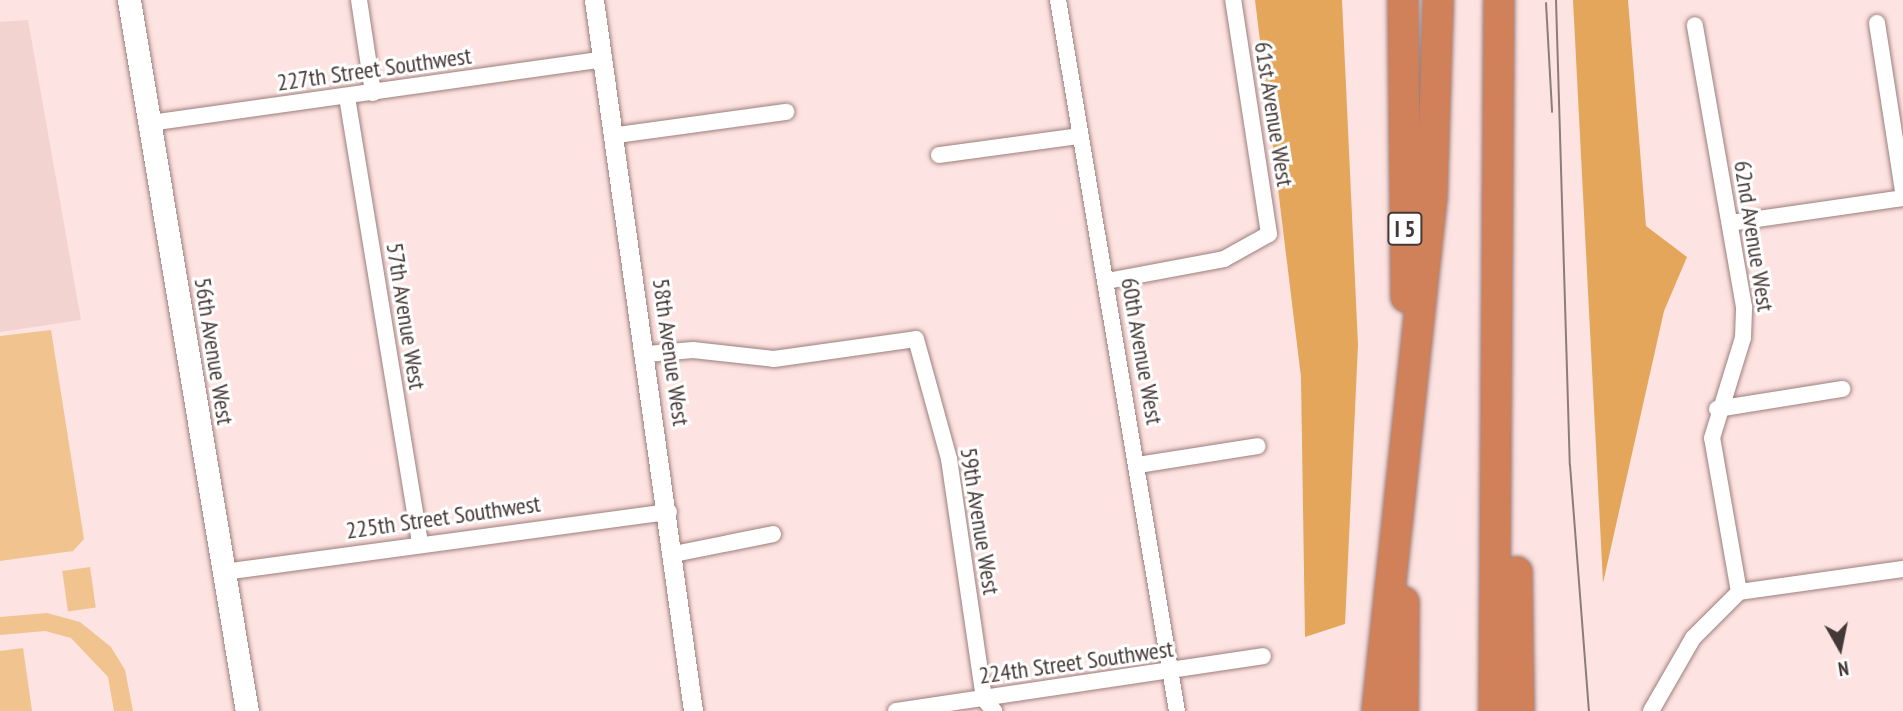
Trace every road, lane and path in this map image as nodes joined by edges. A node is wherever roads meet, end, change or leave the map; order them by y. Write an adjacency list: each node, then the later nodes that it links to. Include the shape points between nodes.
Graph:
1 (129, 0): 15 (main road, 56th Avenue West)
2 (359, 0): 12 (street)
3 (593, 0): 11 (street, 58th Avenue West)
4 (1058, 0): 17 (street, 60th Avenue West)
5 (1233, 0): 22 (street, 61st Avenue West, via 1269,234 1224,259)
6 (1403, 0): 28 (highway, I 5)
7 (1438, 0): 28 (highway, via 1432,196)
8 (1499, 0): 26 (highway)
9 (1877, 23): 19 (street)
10 (1695, 25): 21 (street, 62nd Avenue West)
11 (604, 59): 12 (street, 227th Street Southwest); 16 (street, 58th Avenue West)
12 (373, 93): 13 (street, 227th Street Southwest)
13 (347, 97): 15 (street, 227th Street Southwest); 32 (street, 57th Avenue West)
14 (786, 112): 16 (street)
15 (150, 123): 35 (main road, 56th Avenue West)
16 (617, 135): 23 (street, 58th Avenue West)
17 (1080, 136): 18 (street); 22 (street, 60th Avenue West)
18 (939, 155)
19 (1903, 190)
20 (1903, 198): 21 (street)
21 (1730, 223): 25 (street, 62nd Avenue West, via 1745,328)
22 (1107, 281): 29 (street, 60th Avenue West)
23 (647, 354): 30 (street, 58th Avenue West); 39 (street, 59th Avenue West, via 693,350 774,359 916,339 949,459)
24 (1842, 389): 25 (street)
25 (1717, 409): 36 (street, 62nd Avenue West, via 1713,451)
26 (1501, 412): 46 (highway); 47 (highway, via 1517,479)
27 (1258, 446): 29 (street)
28 (1407, 457): 44 (highway); 45 (highway, I 5)
29 (1138, 466): 38 (street, 60th Avenue West)
30 (668, 512): 32 (street, 225th Street Southwest); 33 (street, 58th Avenue West)
31 (773, 534): 33 (street)
32 (420, 543): 35 (street, 225th Street Southwest)
33 (674, 554): 41 (street, 58th Avenue West)
34 (1903, 569): 36 (street)
35 (224, 572): 40 (main road, 56th Avenue West)
36 (1739, 592): 48 (street, via 1693,638)
37 (1263, 656): 38 (street, 224th Street Southwest)
38 (1171, 672): 39 (street, 224th Street Southwest); 43 (street, 60th Avenue West)
39 (989, 705): 42 (street, 224th Street Southwest)
40 (247, 711)
41 (694, 711)
42 (896, 711)
43 (1177, 711)
44 (1377, 711)
45 (1402, 711)
46 (1494, 711)
47 (1520, 711)
48 (1651, 711)

